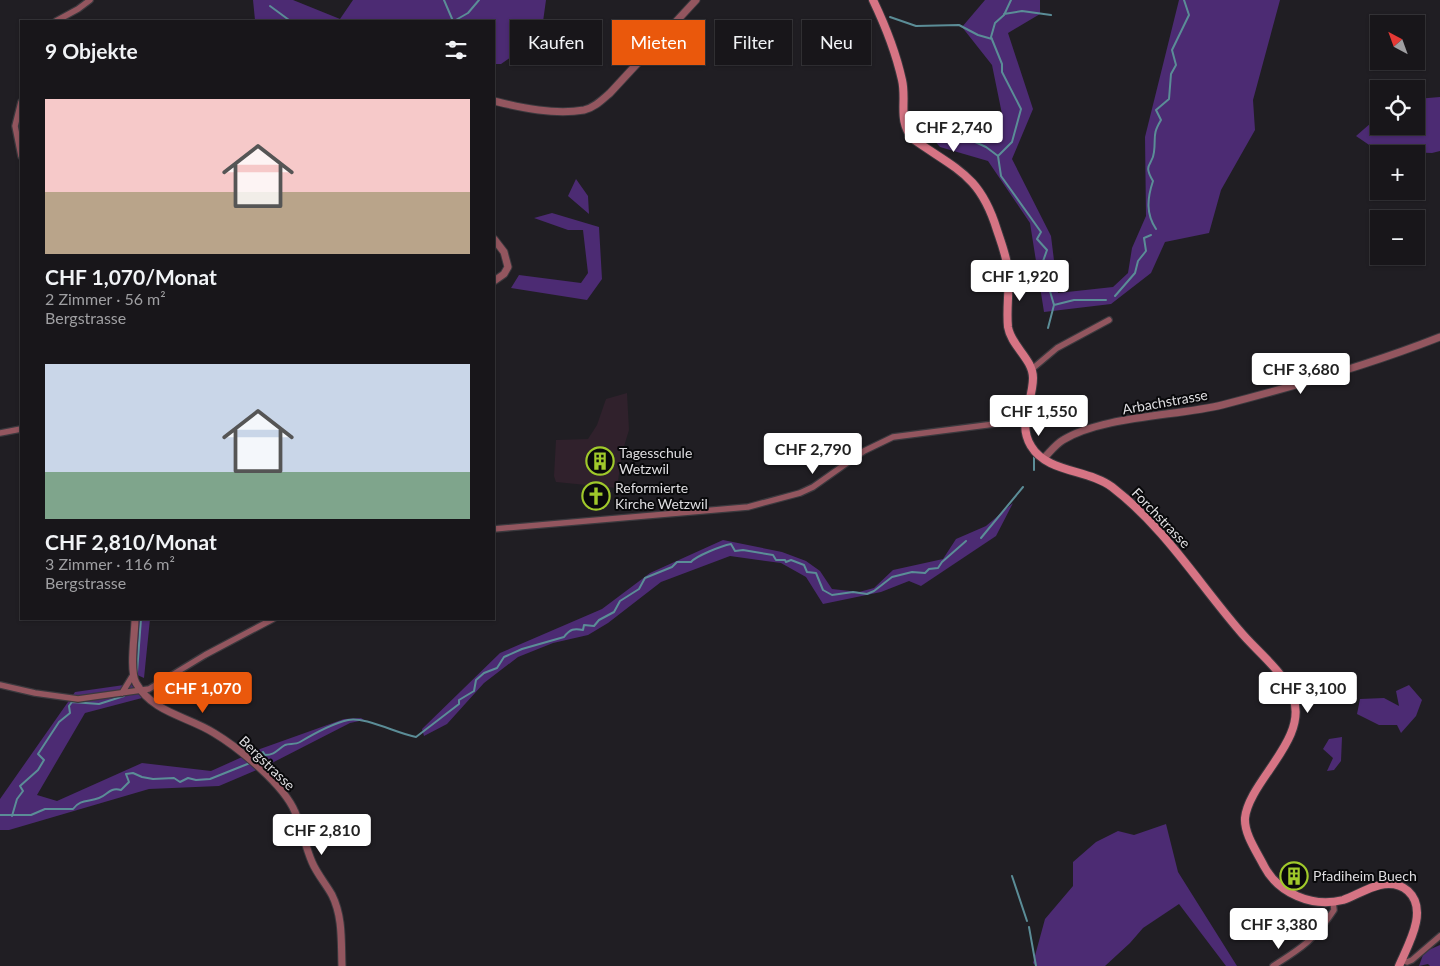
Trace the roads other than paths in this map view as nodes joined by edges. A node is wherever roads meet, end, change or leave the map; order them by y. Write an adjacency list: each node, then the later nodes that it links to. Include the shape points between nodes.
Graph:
1 (90, 0): 4 (street)
2 (696, 0): 5 (street, via 610,93 585,110 537,110)
3 (873, 0): 12 (main road, via 903,83 906,130 913,139 973,182 990,207 1007,264 1011,338)
4 (58, 20)
5 (495, 100)
6 (20, 106): 7 (street, via 15,126)
7 (20, 151)
8 (495, 240): 9 (street, via 504,252 508,267)
9 (495, 280)
10 (1109, 320): 12 (street, via 1059,346)
11 (1440, 337): 16 (street, Arbachstrasse, via 1323,377 1220,406 1081,431 1062,440)
12 (1032, 369): 13 (main road, Forchstrasse)
13 (1025, 420): 16 (main road, Forchstrasse, via 1030,444); 17 (street, via 893,437 864,451 813,487 748,507)
14 (20, 429): 15 (street)
15 (0, 433)
16 (1044, 458): 24 (main road, Forchstrasse, via 1104,482 1128,501 1177,550 1288,687 1296,708 1294,724 1249,805 1246,827 1268,874 1279,887 1303,898)
17 (495, 529)
18 (135, 620): 20 (street)
19 (271, 620): 22 (street, via 212,650 150,690)
20 (133, 675): 22 (street, Bergstrasse); 23 (street)
21 (0, 685): 23 (street, via 78,699)
22 (142, 691): 23 (street); 27 (street, Bergstrasse, via 154,705 203,726 248,758 285,796 295,810 313,863 339,915)
23 (122, 693)
24 (1333, 902): 26 (main road, Forchstrasse, via 1382,885 1395,884 1406,889 1415,900 1417,914); 28 (street, via 1334,910 1320,932)
25 (1440, 936): 26 (street, via 1412,960)
26 (1400, 963)
27 (342, 966)
28 (1273, 966)

